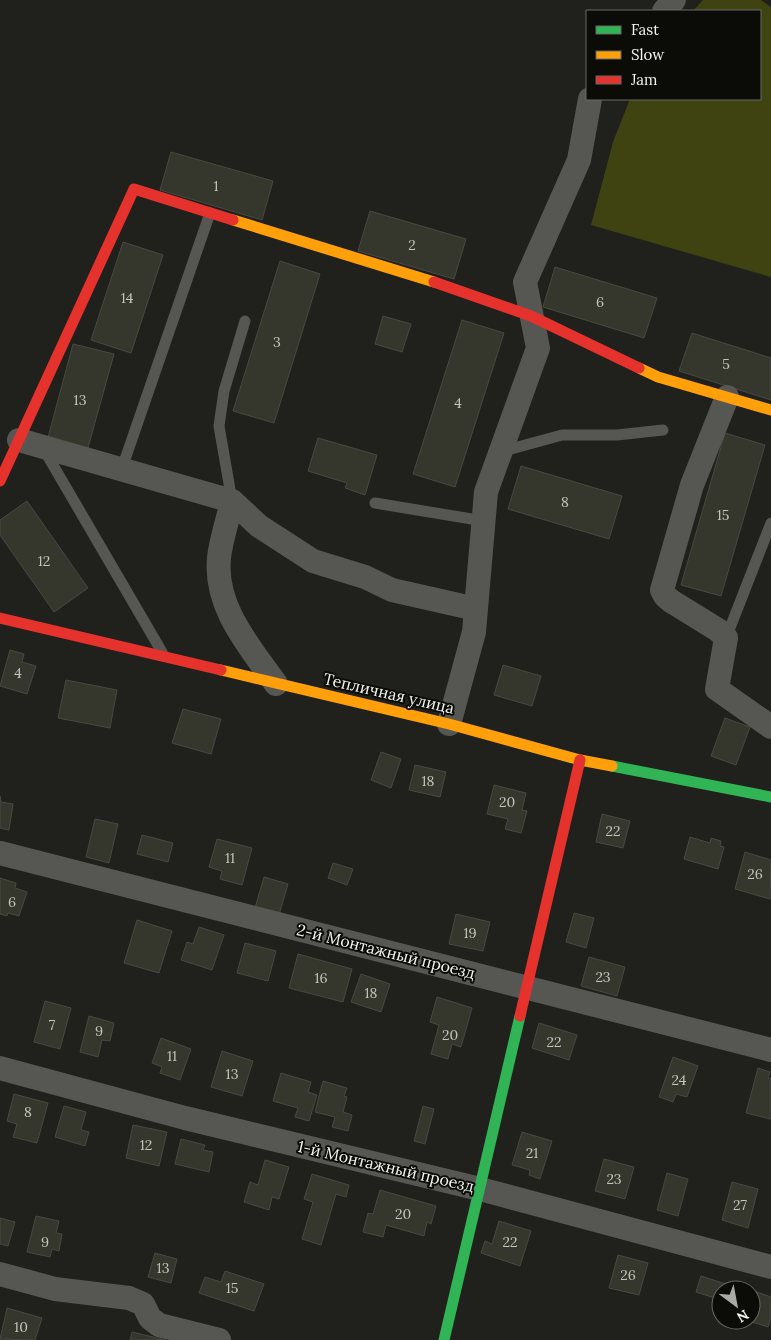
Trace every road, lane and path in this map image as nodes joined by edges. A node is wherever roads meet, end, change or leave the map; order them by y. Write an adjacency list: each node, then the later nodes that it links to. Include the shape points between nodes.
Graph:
1 (674, 0): 2 (street)
2 (665, 10)
3 (590, 100): 5 (street, via 579,160 525,282)
4 (210, 213): 5 (street, via 415,276); 10 (street, via 134,189); 13 (lane)
5 (531, 316): 7 (street, via 658,377); 12 (street, via 538,348)
6 (245, 321): 15 (lane, via 224,390 219,426)
7 (727, 398): 8 (street); 21 (street, via 692,485 662,590 671,601)
8 (771, 410)
9 (663, 430): 12 (lane, via 616,435 562,435)
10 (19, 440): 11 (street); 14 (street)
11 (42, 447): 13 (street); 22 (lane)
12 (500, 452): 17 (street, via 486,492)
13 (120, 471): 15 (street)
14 (0, 481)
15 (232, 501): 19 (street, via 259,526 312,561 365,577 392,590); 23 (street, via 219,559 224,603)
16 (375, 503): 17 (lane)
17 (484, 521): 19 (street)
18 (771, 523): 21 (lane)
19 (476, 609): 24 (street, via 474,632)
20 (0, 618): 22 (street, Тепличная улица)
21 (726, 638): 25 (street, via 717,689)
22 (164, 656): 23 (street, Тепличная улица)
23 (276, 684): 24 (street, Тепличная улица)
24 (449, 724): 26 (street, Тепличная улица)
25 (771, 727)
26 (580, 760): 27 (street, Тепличная улица); 29 (street)
27 (771, 796)
28 (0, 853): 29 (street, 2-й Монтажный проезд)
29 (526, 986): 30 (street, 2-й Монтажный проезд); 32 (street)
30 (771, 1050)
31 (0, 1068): 32 (street, 1-й Монтажный проезд, via 185,1118)
32 (480, 1189): 33 (street, 1-й Монтажный проезд); 36 (street)
33 (771, 1267)
34 (0, 1274): 35 (street, via 55,1289 129,1298 143,1304 150,1318 159,1325)
35 (219, 1340)
36 (444, 1340)

